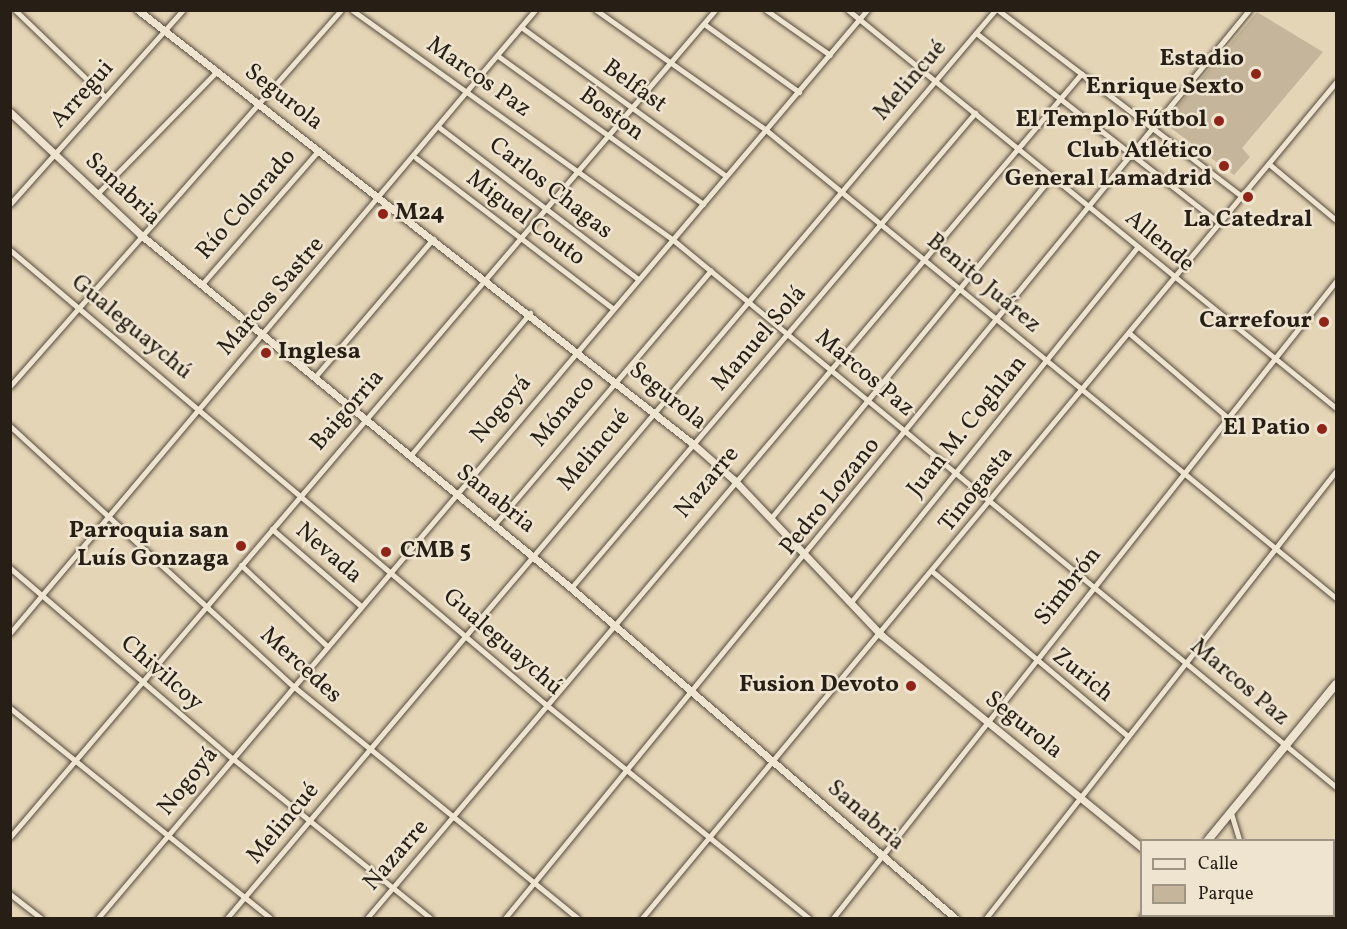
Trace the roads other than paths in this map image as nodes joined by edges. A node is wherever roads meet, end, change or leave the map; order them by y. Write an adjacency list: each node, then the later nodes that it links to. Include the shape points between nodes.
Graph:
1 (15, 10): 28 (street)
2 (138, 10): 17 (street, Segurola)
3 (183, 10): 17 (street, Arregui)
4 (341, 10): 30 (street)
5 (352, 10): 27 (street, Marcos Paz)
6 (535, 10): 16 (street, Marcos Sastre)
7 (596, 10): 21 (street, Benito Juárez)
8 (715, 10): 15 (street, Baigorria)
9 (766, 10): 19 (street)
10 (848, 10): 14 (street, Allende)
11 (867, 10): 14 (street, Nogoyá)
12 (997, 10): 18 (street, Melincué); 23 (street)
13 (1249, 10): 35 (street, Pedro Lozano)
14 (860, 19): 19 (street, Nogoyá); 24 (street, Allende)
15 (704, 24): 21 (street, Baigorria); 26 (street)
16 (521, 27): 20 (street, Marcos Sastre); 31 (street, Belfast)
17 (165, 31): 22 (street, Segurola); 28 (street, Arregui)
18 (976, 33): 24 (street, Melincué); 29 (street)
19 (830, 55): 26 (street, Nogoyá)
20 (498, 56): 27 (street, Marcos Sastre); 37 (street, Boston)
21 (671, 64): 31 (street, Baigorria); 36 (street, Benito Juárez)
22 (217, 71): 30 (street, Segurola); 48 (street)
23 (1081, 74): 29 (street, Nazarre); 35 (street)
24 (936, 80): 33 (street, Allende); 47 (street, Melincué)
25 (1336, 82): 43 (street, Tinogasta)
26 (799, 92): 36 (street, Nogoyá)
27 (468, 93): 34 (street, Marcos Sastre); 44 (street, Marcos Paz)
28 (105, 97): 41 (street, Arregui)
29 (1060, 98): 38 (street, Nazarre); 40 (street)
30 (259, 103): 39 (street, Segurola); 58 (street)
31 (633, 108): 37 (street, Baigorria); 45 (street, Belfast)
32 (10, 112): 41 (street, Sanabria)
33 (975, 113): 38 (street, Allende); 57 (street, Manuel Solá)
34 (440, 128): 42 (street, Marcos Sastre); 54 (street, Carlos Chagas)
35 (1152, 128): 40 (street, Pedro Lozano); 49 (street)
36 (766, 130): 45 (street, Nogoyá); 47 (street, Benito Juárez)
37 (609, 136): 44 (street, Baigorria); 52 (street, Boston)
38 (1019, 149): 46 (street, Allende); 64 (street, Nazarre)
39 (320, 150): 50 (street, Segurola); 70 (street, Río Colorado)
40 (1133, 153): 53 (street, Pedro Lozano); 56 (street)
41 (53, 154): 48 (street, Sanabria); 51 (street, Arregui)
42 (416, 158): 50 (street, Marcos Sastre); 59 (street, Miguel Couto)
43 (1269, 164): 49 (street, Tinogasta); 55 (street)
44 (578, 171): 54 (street, Baigorria); 61 (street, Marcos Paz)
45 (726, 176): 52 (street, Nogoyá)
46 (1052, 176): 53 (street, Allende); 71 (street)
47 (840, 189): 57 (street, Benito Juárez); 72 (street, Melincué)
48 (97, 194): 58 (street, Sanabria)
49 (1241, 196): 56 (street, Tinogasta)
50 (381, 199): 60 (street, Segurola); 79 (street, Marcos Sastre)
51 (10, 204)
52 (703, 204): 61 (street, Nogoyá)
53 (1090, 208): 62 (street, Allende); 76 (street, Pedro Lozano)
54 (545, 209): 59 (street, Baigorria); 68 (street, Carlos Chagas)
55 (1336, 220)
56 (1219, 223): 66 (street, Tinogasta)
57 (883, 224): 64 (street, Benito Juárez); 78 (street, Manuel Solá)
58 (141, 235): 70 (street, Sanabria); 73 (street)
59 (520, 238): 67 (street, Baigorria); 74 (street, Miguel Couto)
60 (433, 239): 67 (street, Segurola); 84 (street)
61 (672, 239): 65 (street, Marcos Paz); 68 (street, Nogoyá)
62 (1137, 247): 66 (street, Allende); 81 (street, Juan M. Coghlan)
63 (10, 250): 73 (street, Gualeguaychú)
64 (924, 257): 71 (street, Benito Juárez); 83 (street, Nazarre)
65 (711, 270): 72 (street, Marcos Paz); 85 (street, Mónaco)
66 (1173, 277): 77 (street, Tinogasta); 82 (street, Allende)
67 (485, 279): 75 (street, Segurola); 93 (street, Baigorria)
68 (638, 279): 74 (street, Nogoyá)
69 (1336, 280): 82 (street, Simbrón)
70 (202, 284): 79 (street, Sanabria)
71 (961, 288): 76 (street, Benito Juárez); 88 (street)
72 (747, 300): 78 (street, Marcos Paz); 91 (street, Melincué)
73 (78, 307): 86 (street); 90 (street, Gualeguaychú)
74 (612, 308): 80 (street, Nogoyá)
75 (530, 313): 80 (street, Segurola); 97 (street)
76 (999, 318): 81 (street, Benito Juárez); 95 (street, Pedro Lozano)
77 (1129, 333): 87 (street, Tinogasta); 92 (street)
78 (789, 334): 83 (street, Marcos Paz); 96 (street, Manuel Solá)
79 (263, 335): 84 (street, Sanabria); 90 (street, Marcos Sastre)
80 (578, 349): 85 (street, Segurola); 102 (street, Nogoyá)
81 (1046, 360): 87 (street, Benito Juárez); 99 (street, Juan M. Coghlan)
82 (1272, 360): 89 (street, Allende); 92 (street, Simbrón)
83 (829, 368): 88 (street, Marcos Paz); 101 (street, Nazarre)
84 (315, 377): 93 (street, Sanabria)
85 (615, 380): 91 (street, Segurola); 107 (street, Mónaco)
86 (10, 386)
87 (1082, 390): 100 (street, Benito Juárez); 104 (street, Tinogasta)
88 (869, 401): 95 (street, Marcos Paz); 106 (street)
89 (1336, 408)
90 (200, 410): 103 (street, Gualeguaychú); 105 (street, Marcos Sastre)
91 (653, 411): 96 (street, Segurola); 110 (street, Melincué)
92 (1226, 416): 100 (street, Simbrón)
93 (364, 418): 97 (street, Sanabria); 103 (street, Baigorria)
94 (10, 426): 105 (street, Mercedes)
95 (906, 432): 99 (street, Marcos Paz); 111 (street, Pedro Lozano)
96 (693, 444): 101 (street, Segurola); 117 (street, Manuel Solá)
97 (410, 456): 102 (street, Sanabria)
98 (1336, 471): 109 (street)
99 (955, 472): 104 (street, Marcos Paz); 120 (street, Juan M. Coghlan)
100 (1181, 473): 109 (street, Benito Juárez); 116 (street, Simbrón)
101 (734, 480): 106 (street, Segurola); 123 (street, Nazarre)
102 (455, 493): 107 (street, Sanabria); 114 (street, Nogoyá)
103 (300, 495): 108 (street, Baigorria); 114 (street, Gualeguaychú)
104 (990, 501): 115 (street, Tinogasta); 116 (street, Marcos Paz)
105 (109, 516): 118 (street, Marcos Sastre); 121 (street, Mercedes)
106 (771, 518): 111 (street, Segurola)
107 (495, 524): 110 (street, Sanabria)
108 (272, 529): 112 (street, Baigorria); 122 (street, Nevada)
109 (1274, 548): 119 (street, Benito Juárez); 129 (street)
110 (531, 555): 117 (street, Sanabria); 125 (street, Melincué)
111 (806, 556): 120 (street, Segurola); 133 (street, Pedro Lozano)
112 (241, 565): 121 (street, Baigorria); 127 (street)
113 (10, 568): 118 (street, Chivilcoy)
114 (390, 570): 122 (street, Nogoyá); 125 (street, Gualeguaychú)
115 (933, 572): 126 (street, Tinogasta); 128 (street, Zurich)
116 (1092, 586): 128 (street, Simbrón); 129 (street, Marcos Paz)
117 (571, 588): 123 (street, Sanabria)
118 (42, 595): 124 (street, Marcos Sastre); 130 (street, Chivilcoy)
119 (1336, 598)
120 (851, 603): 126 (street, Segurola)
121 (206, 605): 130 (street, Baigorria); 132 (street, Mercedes)
122 (361, 606): 127 (street, Nogoyá)
123 (612, 622): 133 (street, Sanabria); 134 (street, Nazarre)
124 (10, 633)
125 (465, 634): 134 (street, Gualeguaychú); 139 (street, Melincué)
126 (881, 635): 136 (street, Segurola); 142 (street, Tinogasta)
127 (327, 646): 132 (street, Nogoyá)
128 (1035, 661): 136 (street, Simbrón); 137 (street, Zurich)
129 (1186, 661): 137 (street); 138 (street, Marcos Paz)
130 (142, 683): 140 (street, Chivilcoy); 141 (street, Baigorria)
131 (1336, 684): 138 (main road)
132 (293, 686): 139 (street, Mercedes); 140 (street, Nogoyá)
133 (693, 694): 142 (street, Sanabria); 143 (street, Pedro Lozano)
134 (544, 703): 143 (street, Gualeguaychú); 147 (street, Nazarre)
135 (10, 708): 141 (street)
136 (987, 722): 145 (street, Segurola); 155 (street, Simbrón)
137 (1128, 736): 145 (street)
138 (1286, 745): 144 (street, Marcos Paz); 146 (main road)
139 (369, 750): 147 (street, Mercedes); 148 (street, Melincué)
140 (232, 758): 148 (street, Chivilcoy); 149 (street, Nogoyá)
141 (76, 761): 149 (street); 150 (street, Baigorria)
142 (772, 762): 151 (street, Tinogasta); 155 (street, Sanabria)
143 (627, 772): 151 (street, Gualeguaychú); 156 (street, Pedro Lozano)
144 (1336, 787)
145 (1081, 798): 154 (street, Segurola); 172 (street)
146 (1231, 813): 152 (main road); 153 (street)
147 (452, 818): 156 (street, Mercedes); 157 (street, Nazarre)
148 (313, 820): 157 (street, Chivilcoy); 159 (street, Melincué)
149 (168, 836): 159 (street); 161 (street, Nogoyá)
150 (10, 837)
151 (710, 839): 168 (street, Tinogasta); 169 (street, Gualeguaychú)
152 (1209, 839)
153 (1239, 839)
154 (1140, 846)
155 (883, 856): 170 (street, Simbrón); 171 (street, Sanabria)
156 (534, 884): 166 (street, Pedro Lozano); 167 (street, Mercedes)
157 (392, 888): 164 (street, Nazarre); 165 (street, Chivilcoy)
158 (10, 894): 160 (street)
159 (245, 897): 162 (street, Melincué); 163 (street)
160 (41, 918)
161 (98, 918)
162 (227, 918)
163 (270, 918)
164 (367, 918)
165 (430, 918)
166 (505, 918)
167 (577, 918)
168 (642, 918)
169 (809, 918)
170 (833, 918)
171 (955, 918)
172 (986, 918)

